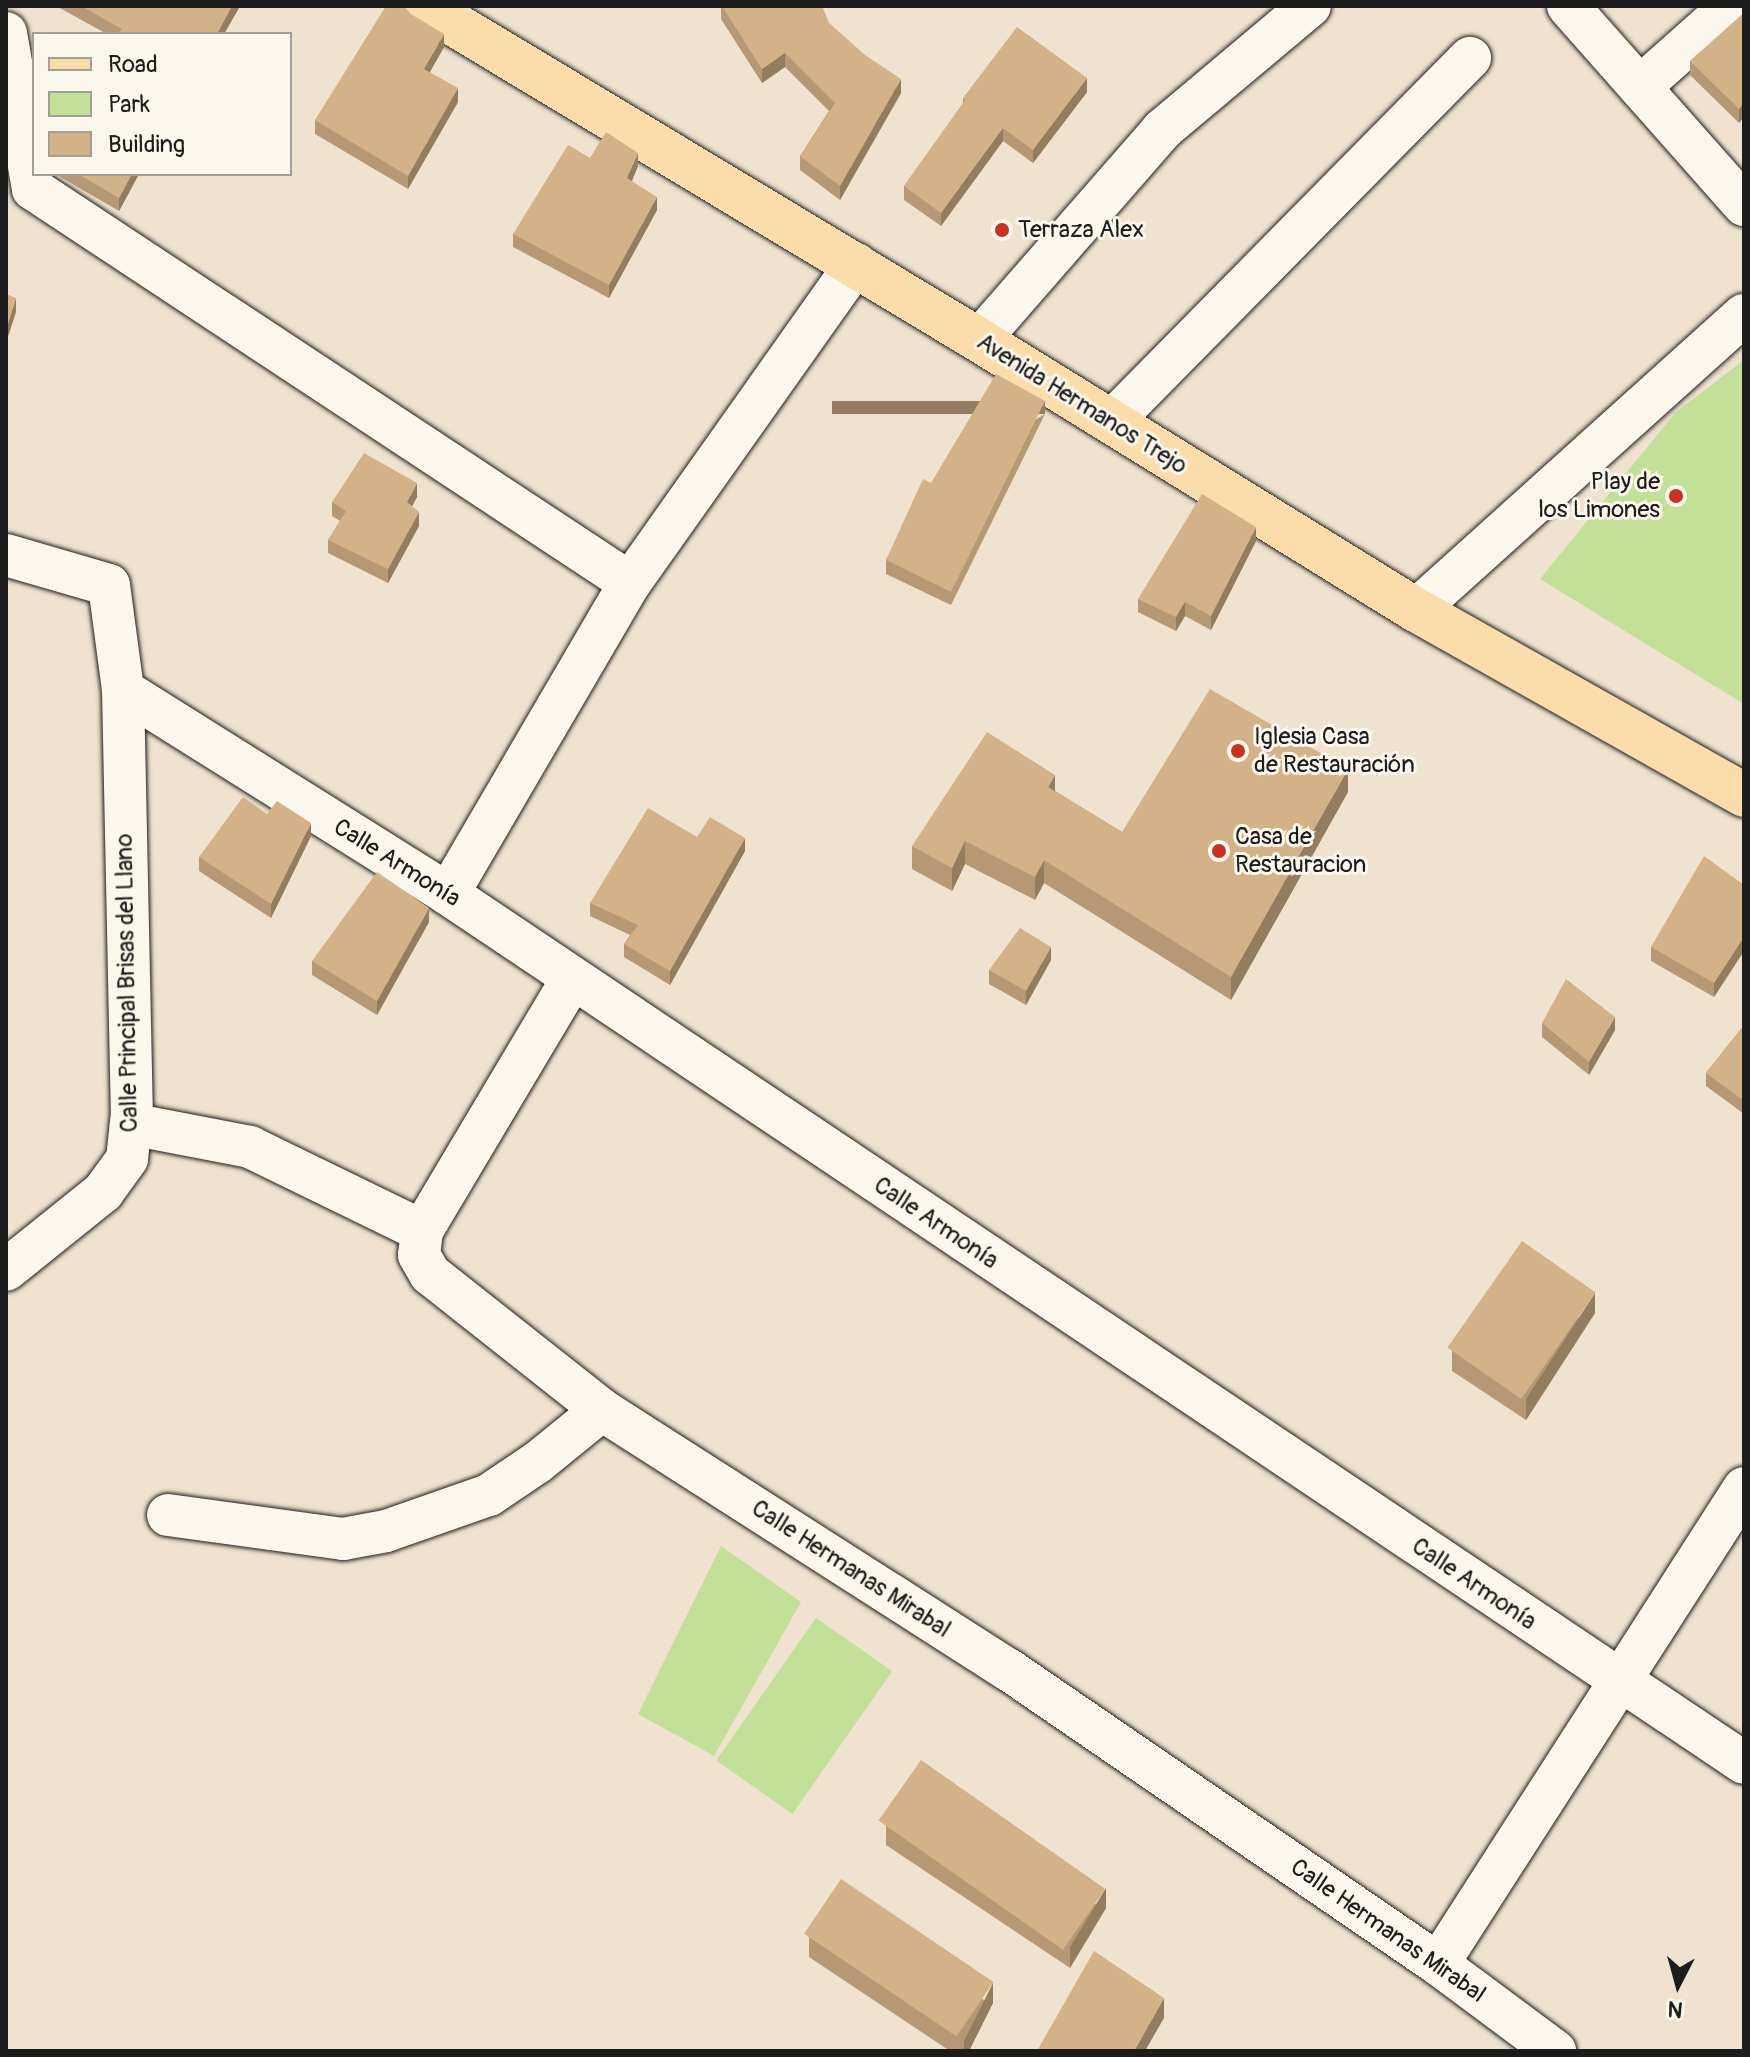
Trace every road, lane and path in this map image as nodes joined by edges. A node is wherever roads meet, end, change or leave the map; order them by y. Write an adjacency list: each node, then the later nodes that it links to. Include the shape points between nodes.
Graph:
1 (424, 6): 9 (main road, Avenida Hermanos Trejo)
2 (1310, 6): 11 (street, via 1162,130)
3 (1568, 6): 7 (street)
4 (1731, 6): 7 (street)
5 (6, 33): 14 (street, via 33,189)
6 (1470, 58): 12 (street)
7 (1640, 87): 8 (street)
8 (1744, 205)
9 (856, 264): 11 (main road, Avenida Hermanos Trejo); 14 (street)
10 (1744, 315): 15 (street)
11 (979, 340): 12 (main road, Avenida Hermanos Trejo)
12 (1112, 421): 15 (main road, Avenida Hermanos Trejo)
13 (6, 555): 16 (street, Calle Principal Brisas del Llano, via 109,585)
14 (630, 583): 18 (street)
15 (1416, 610): 17 (main road, Avenida Hermanos Trejo)
16 (123, 690): 18 (street, Calle Armonía); 20 (street, Calle Principal Brisas del Llano)
17 (1744, 795)
18 (448, 894): 19 (street, Calle Armonía)
19 (572, 979): 21 (street); 26 (street, Calle Armonía)
20 (131, 1124): 21 (street, via 250,1147); 22 (street, Calle Principal Brisas del Llano, via 127,1159 103,1192)
21 (422, 1231): 23 (street, Calle Hermanas Mirabal, via 419,1255 430,1274)
22 (6, 1270)
23 (602, 1410): 25 (street, via 489,1495 386,1531 343,1539); 28 (street, Calle Hermanas Mirabal, via 1009,1670)
24 (1744, 1488): 26 (street)
25 (168, 1515)
26 (1618, 1681): 27 (street, Calle Armonía); 28 (street)
27 (1744, 1763)
28 (1438, 1964): 29 (street, Calle Hermanas Mirabal)
29 (1555, 2051)

